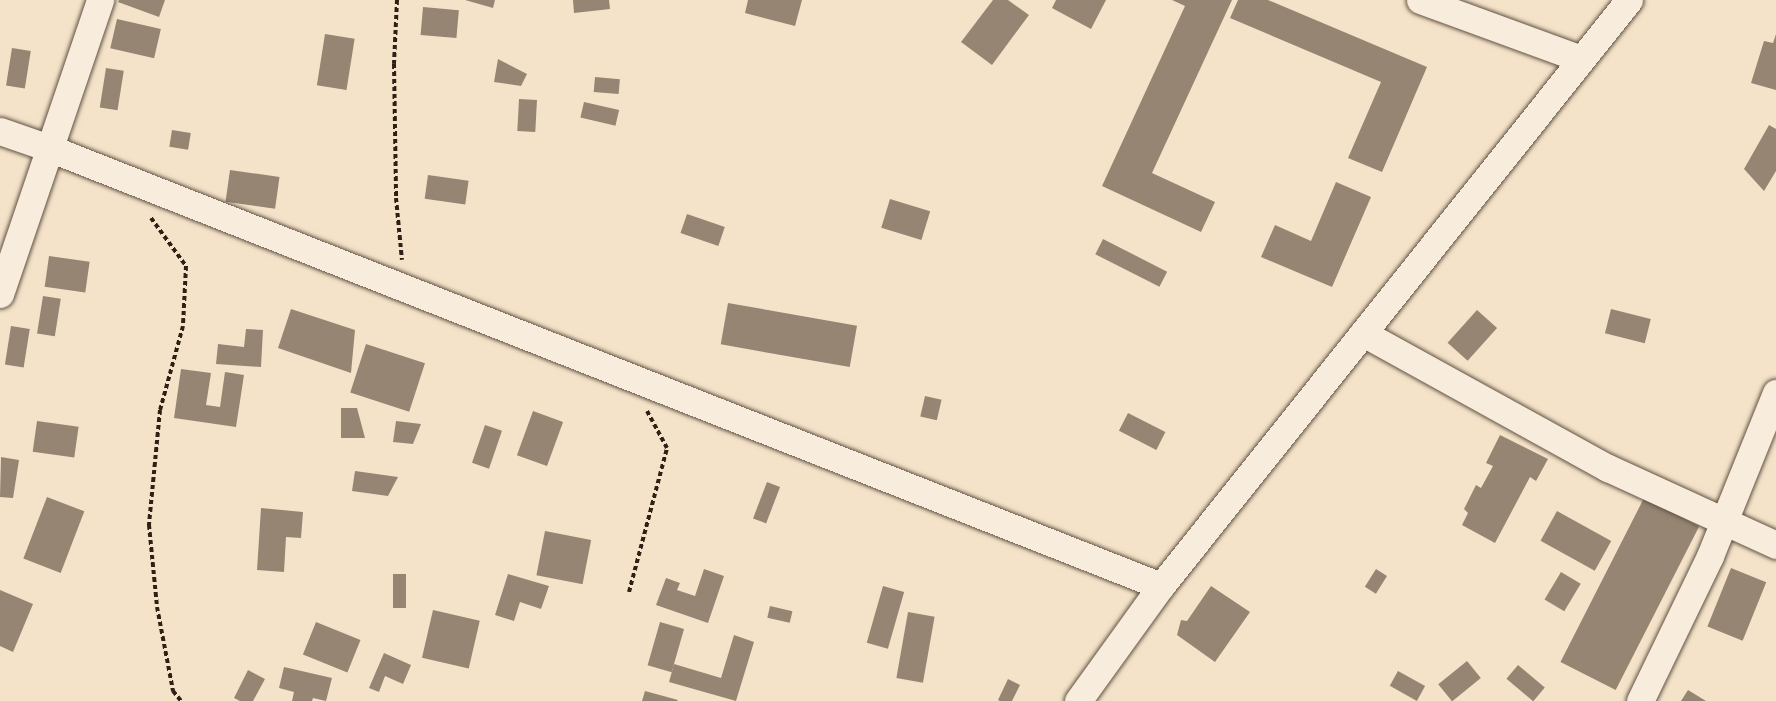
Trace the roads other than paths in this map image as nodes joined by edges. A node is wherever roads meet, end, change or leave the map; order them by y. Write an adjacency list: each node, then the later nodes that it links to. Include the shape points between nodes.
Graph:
1 (100, 0): 6 (street)
2 (1420, 0): 4 (street)
3 (1629, 0): 4 (street)
4 (1581, 59): 8 (street)
5 (0, 131): 6 (street)
6 (49, 148): 7 (street); 12 (street)
7 (0, 294)
8 (1363, 333): 10 (street, via 1608,468); 12 (street)
9 (1776, 393): 10 (street)
10 (1724, 523): 11 (street); 14 (street)
11 (1776, 544)
12 (1161, 586): 13 (street)
13 (1078, 701)
14 (1640, 701)

